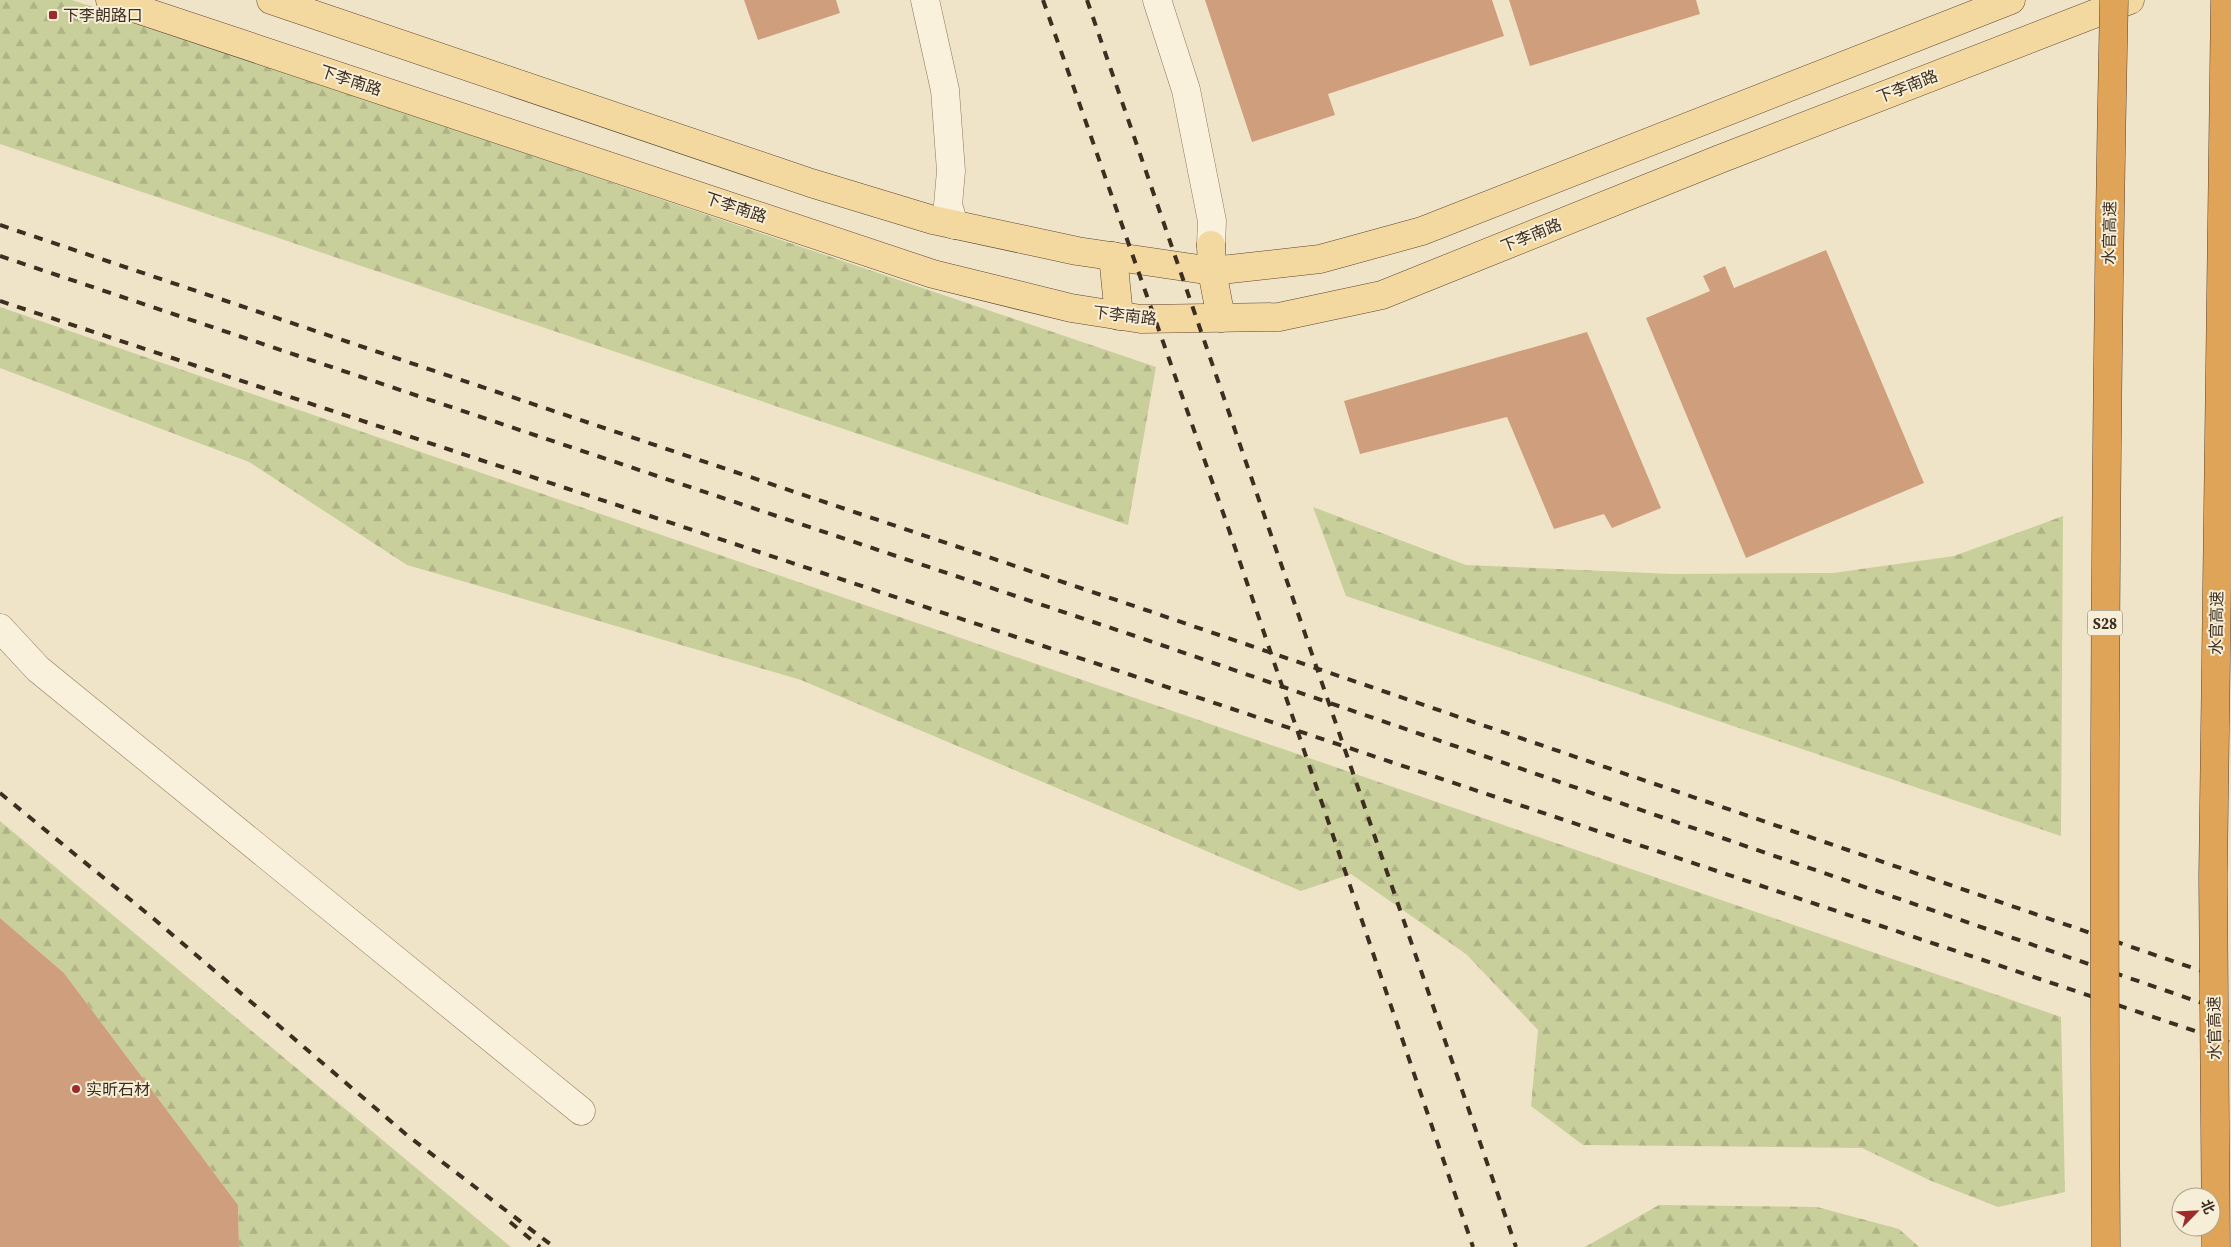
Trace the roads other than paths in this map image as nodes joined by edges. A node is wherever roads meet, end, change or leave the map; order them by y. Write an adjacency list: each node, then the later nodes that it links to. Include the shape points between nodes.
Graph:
1 (110, 0): 14 (main road, 下李南路, via 934,274 1071,308)
2 (271, 0): 11 (main road, via 812,183)
3 (925, 0): 11 (lane, via 946,90 951,171 948,205)
4 (1157, 0): 13 (lane, via 1186,90 1212,221)
5 (2010, 0): 13 (main road, via 1422,231 1320,259)
6 (2114, 0): 18 (highway, 水官高速 / S28, bridge, via 2107,335)
7 (2130, 0): 15 (main road, 下李南路, via 1720,159 1382,295 1280,317)
8 (2217, 0): 10 (lane)
9 (2225, 0): 19 (highway, 水官高速, bridge, via 2212,877)
10 (2231, 36)
11 (954, 224): 12 (main road)
12 (1113, 256): 13 (main road); 14 (main road)
13 (1212, 258): 15 (main road)
14 (1119, 316): 15 (main road, 下李南路, via 1141,319)
15 (1221, 318)
16 (0, 628): 17 (lane, via 38,669)
17 (581, 1111)
18 (2106, 1247)
19 (2216, 1247)

